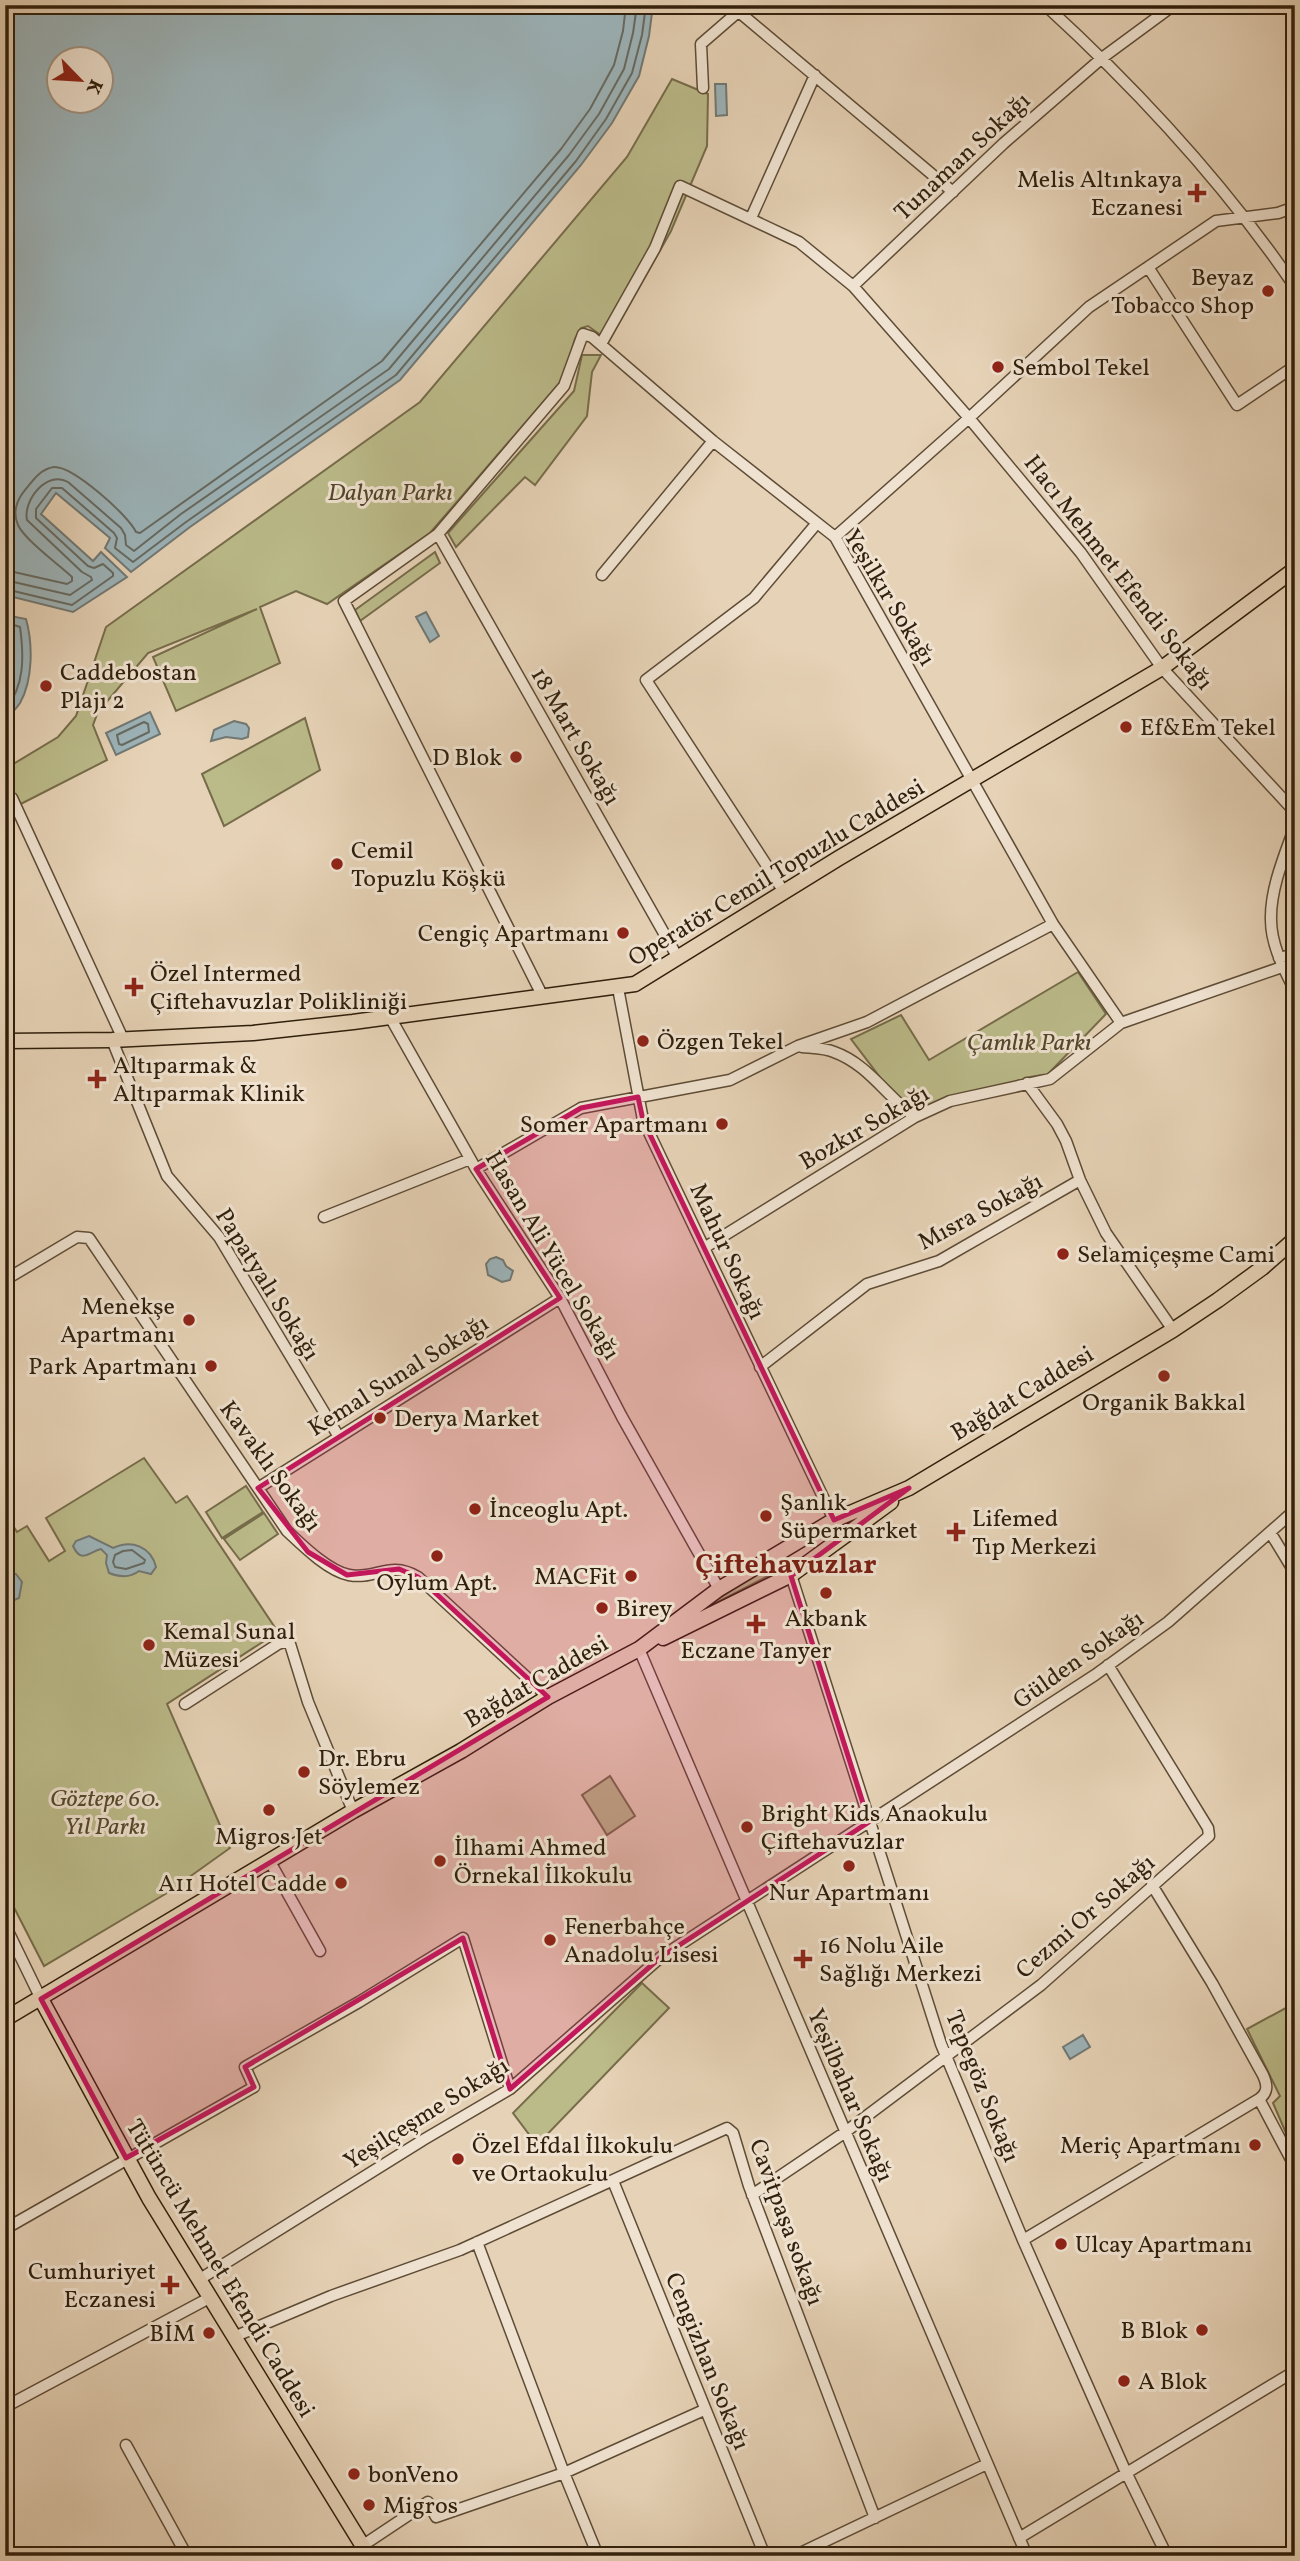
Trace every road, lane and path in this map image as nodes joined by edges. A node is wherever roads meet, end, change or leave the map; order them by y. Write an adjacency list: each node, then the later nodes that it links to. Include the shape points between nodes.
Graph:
1 (1045, 5): 4 (street)
2 (1174, 5): 4 (street, Tunaman Sokağı)
3 (743, 8): 5 (street); 6 (street, via 701,44)
4 (1102, 58): 7 (street, Tunaman Sokağı); 9 (street)
5 (815, 75): 7 (street); 10 (street)
6 (704, 88)
7 (953, 191): 12 (street, Tunaman Sokağı)
8 (1295, 207): 9 (street)
9 (1245, 217): 11 (street, via 1216,221); 13 (street)
10 (751, 218): 12 (street, Hacı Mehmet Efendi Sokağı, via 799,242); 14 (street, Hacı Mehmet Efendi Sokağı, via 680,186 655,248)
11 (1148, 267): 15 (street, via 1237,405); 16 (street, via 1078,316)
12 (853, 286): 16 (street, Hacı Mehmet Efendi Sokağı)
13 (1295, 286)
14 (601, 344): 17 (street, Yeşilkır Sokağı); 19 (street, via 583,334 564,386)
15 (1295, 366)
16 (970, 418): 20 (street); 23 (street, Hacı Mehmet Efendi Sokağı, via 1081,552)
17 (713, 441): 18 (street, Yeşilkır Sokağı); 22 (street)
18 (817, 523): 20 (street, Yeşilkır Sokağı); 28 (street, via 754,598 646,680)
19 (438, 534): 31 (street, 18 Mart Sokağı); 35 (street, via 344,601)
20 (835, 537): 24 (street, Yeşilkır Sokağı)
21 (1295, 569): 23 (main road, Operatör Cemil Topuzlu Caddesi)
22 (602, 575)
23 (1162, 668): 24 (main road, Operatör Cemil Topuzlu Caddesi); 26 (street, Hacı Mehmet Efendi Sokağı)
24 (972, 782): 28 (main road, Operatör Cemil Topuzlu Caddesi); 29 (street, Yeşilkır Sokağı)
25 (12, 798): 38 (street, Papatyalı Sokağı)
26 (1295, 812)
27 (1295, 825): 32 (street, via 1271,911)
28 (784, 892): 31 (main road, Operatör Cemil Topuzlu Caddesi)
29 (1053, 924): 37 (street, Yeşilkır Sokağı); 40 (street, via 867,1022)
30 (1295, 954): 32 (street, Bozkır Sokağı)
31 (678, 958): 33 (main road, Operatör Cemil Topuzlu Caddesi, via 635,984)
32 (1281, 962): 34 (street); 37 (street, Bozkır Sokağı)
33 (618, 988): 35 (main road, Operatör Cemil Topuzlu Caddesi); 42 (street, Mahur Sokağı)
34 (1295, 991)
35 (542, 995): 36 (main road, Operatör Cemil Topuzlu Caddesi)
36 (390, 1017): 38 (main road, Operatör Cemil Topuzlu Caddesi); 44 (street, Hasan Ali Yücel Sokağı)
37 (1121, 1023): 41 (street, Bozkır Sokağı, via 1050,1079)
38 (118, 1040): 39 (main road, Operatör Cemil Topuzlu Caddesi); 53 (street, Papatyalı Sokağı, via 167,1177 219,1237)
39 (5, 1041)
40 (798, 1046): 42 (street, via 730,1080); 43 (street, via 834,1052 869,1074)
41 (1027, 1083): 43 (street, Bozkır Sokağı, via 950,1101); 45 (street, via 1057,1124)
42 (638, 1097): 44 (street, via 575,1111); 48 (street, Mahur Sokağı, via 643,1120)
43 (915, 1117): 48 (street, Bozkır Sokağı)
44 (473, 1164): 46 (street); 50 (street, Hasan Ali Yücel Sokağı)
45 (1080, 1180): 51 (street, via 1106,1233); 52 (street, Mısra Sokağı, via 939,1261 867,1284)
46 (324, 1217)
47 (1295, 1239): 51 (main road, Bağdat Caddesi, via 1262,1268)
48 (704, 1248): 52 (street, Mahur Sokağı)
49 (5, 1280): 54 (street, Kavaklı Sokağı, via 76,1237 89,1238)
50 (560, 1298): 53 (street, Kemal Sunal Sokağı); 61 (street, Hasan Ali Yücel Sokağı)
51 (1173, 1329): 55 (main road, Bağdat Caddesi)
52 (760, 1367): 57 (street, Mahur Sokağı)
53 (339, 1437): 54 (street, Kemal Sunal Sokağı)
54 (258, 1488): 64 (street, Kavaklı Sokağı, via 287,1531 308,1552 347,1575 387,1569 418,1577)
55 (908, 1489): 57 (main road, Bağdat Caddesi); 60 (main road)
56 (1295, 1510): 58 (street, Gülden Sokağı)
57 (835, 1520): 61 (main road, Bağdat Caddesi)
58 (1270, 1532): 59 (street); 63 (street, Gülden Sokağı, via 1168,1622)
59 (1295, 1573)
60 (791, 1576): 62 (main road); 67 (street, Tepegöz Sokağı)
61 (719, 1590): 62 (main road, Bağdat Caddesi)
62 (639, 1649): 64 (main road, Bağdat Caddesi); 70 (street, Yeşilbahar Sokağı)
63 (1108, 1665): 67 (street, Gülden Sokağı); 69 (street, Cezmi Or Sokağı, via 1209,1830 1206,1840)
64 (548, 1697): 66 (main road, Bağdat Caddesi)
65 (185, 1704): 66 (street, via 278,1644 290,1644 308,1702)
66 (353, 1811): 68 (main road, Bağdat Caddesi)
67 (869, 1822): 70 (street, Yeşilçeşme Sokağı); 75 (street, Tepegöz Sokağı)
68 (270, 1860): 72 (street); 73 (main road, Bağdat Caddesi)
69 (1152, 1885): 75 (street, Cezmi Or Sokağı, via 1053,1975); 77 (street, via 1263,2075 1267,2088)
70 (746, 1904): 76 (street, Yeşilçeşme Sokağı, via 661,1957); 78 (street, Yeşilbahar Sokağı)
71 (5, 1926): 73 (street)
72 (320, 1951)
73 (41, 1998): 74 (main road, Bağdat Caddesi); 79 (main road, Tütüncü Mehmet Efendi Caddesi)
74 (5, 2019)
75 (946, 2057): 78 (street, Cezmi Or Sokağı); 84 (street, Tepegöz Sokağı)
76 (510, 2089): 79 (street, via 463,1938 245,2067 254,2087); 86 (street, Yeşilçeşme Sokağı)
77 (1259, 2099): 80 (street); 84 (street)
78 (844, 2133): 82 (street, Cezmi Or Sokağı); 93 (street, Yeşilbahar Sokağı)
79 (126, 2158): 83 (street); 86 (main road, Tütüncü Mehmet Efendi Caddesi)
80 (1295, 2167)
81 (613, 2181): 82 (street, Cavitpaşa sokağı, via 726,2128 733,2133); 85 (street, Cavitpaşa sokağı); 91 (street, Cengizhan Sokağı)
82 (752, 2195): 96 (street, Cavitpaşa sokağı)
83 (5, 2230)
84 (1023, 2240): 95 (street, Tepegöz Sokağı)
85 (477, 2242): 88 (street, Cavitpaşa sokağı); 94 (street)
86 (200, 2279): 87 (main road, Tütüncü Mehmet Efendi Caddesi)
87 (212, 2297): 88 (main road, Tütüncü Mehmet Efendi Caddesi); 90 (street)
88 (236, 2336): 99 (main road, Tütüncü Mehmet Efendi Caddesi)
89 (1295, 2371): 95 (street)
90 (5, 2407)
91 (704, 2410): 94 (street); 102 (street, Cengizhan Sokağı)
92 (125, 2445): 100 (street)
93 (987, 2464): 96 (street); 97 (street, Yeşilbahar Sokağı)
94 (564, 2473): 99 (street, via 436,2517 428,2502); 101 (street)
95 (1126, 2473): 97 (street); 105 (street, Tepegöz Sokağı)
96 (875, 2518): 103 (street)
97 (1019, 2538): 104 (street, Yeşilbahar Sokağı)
98 (1295, 2539): 106 (street)
99 (365, 2551)
100 (187, 2556)
101 (598, 2556)
102 (765, 2556)
103 (794, 2556)
104 (1027, 2556)
105 (1167, 2556)
106 (1291, 2556)

